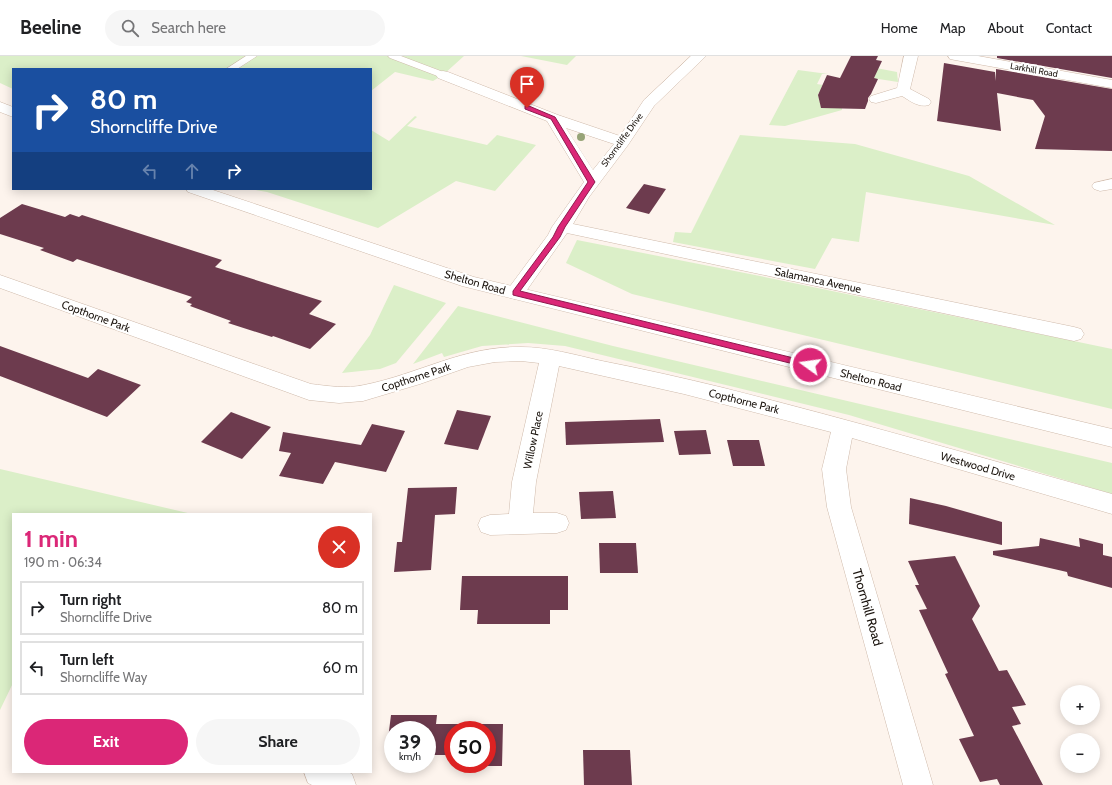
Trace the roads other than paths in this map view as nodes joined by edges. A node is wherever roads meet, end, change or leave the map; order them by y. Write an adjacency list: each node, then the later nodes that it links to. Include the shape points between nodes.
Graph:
1 (252, 56): 6 (lane)
2 (393, 56): 7 (lane)
3 (699, 56): 15 (street, Shorncliffe Drive, via 649,103)
4 (911, 56): 9 (street)
5 (955, 56): 8 (street, Larkhill Road)
6 (233, 68)
7 (443, 75): 14 (street)
8 (1112, 84)
9 (902, 91): 10 (street); 11 (street)
10 (876, 99)
11 (924, 102)
12 (0, 106): 13 (street)
13 (12, 112)
14 (553, 118): 15 (street); 16 (street)
15 (623, 142): 16 (street, Shorncliffe Drive)
16 (592, 182): 18 (street, Shorncliffe Drive)
17 (197, 190): 20 (street, Shelton Road, via 469,282)
18 (561, 227): 20 (street, Shorncliffe Drive); 21 (street, Salamanca Avenue)
19 (0, 281): 22 (street, Copthorne Park, via 309,392 339,395 364,393 465,360 521,354)
20 (515, 293): 24 (street, Shelton Road)
21 (1074, 334)
22 (551, 357): 23 (street, Copthorne Park, via 684,386); 27 (street, Willow Place, via 524,482)
23 (843, 427): 25 (street, Westwood Drive); 31 (street, Thornhill Road, via 834,469 839,507)
24 (1112, 438)
25 (1112, 504)
26 (557, 523): 27 (street)
27 (520, 524): 28 (street)
28 (490, 525)
29 (321, 773): 30 (street)
30 (341, 785)
31 (918, 785)

